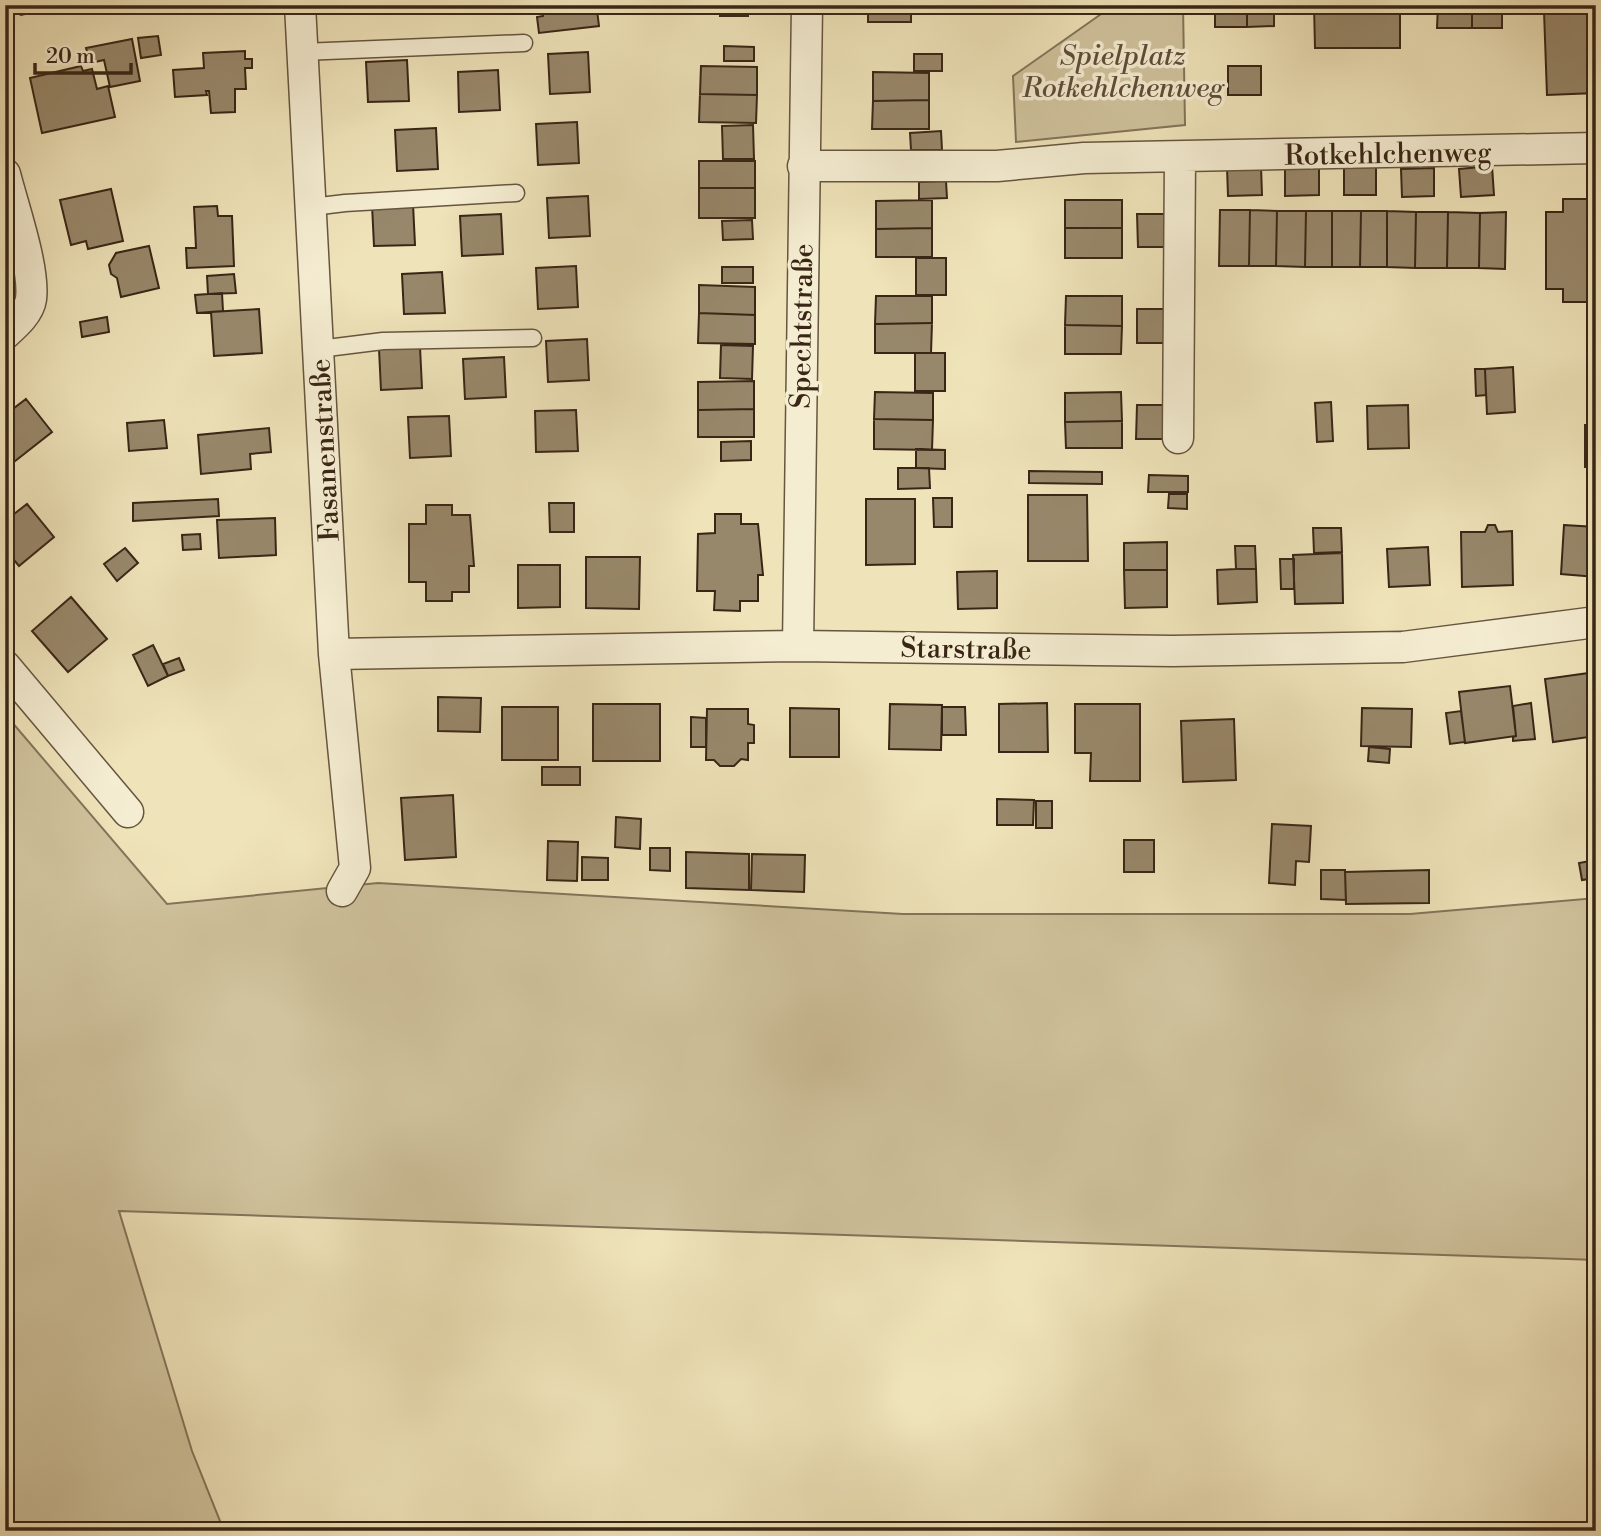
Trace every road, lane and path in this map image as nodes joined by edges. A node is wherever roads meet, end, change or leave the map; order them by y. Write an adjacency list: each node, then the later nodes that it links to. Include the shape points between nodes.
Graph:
1 (300, 5): 4 (street, Fasanenstraße)
2 (807, 5): 7 (street, Spechtstraße)
3 (524, 43): 4 (lane)
4 (302, 52): 10 (street, Fasanenstraße)
5 (1596, 148): 6 (street, Rotkehlchenweg)
6 (1180, 158): 7 (street, Rotkehlchenweg, via 1084,158 996,166); 14 (street)
7 (803, 166): 16 (street, Spechtstraße)
8 (5, 174): 11 (street, via 31,301)
9 (516, 193): 10 (lane)
10 (312, 207): 13 (street, Fasanenstraße)
11 (5, 334)
12 (533, 338): 13 (lane, via 383,341)
13 (319, 349): 17 (street, Fasanenstraße)
14 (1178, 439)
15 (1596, 622): 16 (street, Starstraße, via 1403,647 1173,652)
16 (798, 646): 17 (street, Starstraße)
17 (334, 654): 20 (street, Fasanenstraße, via 355,868)
18 (5, 666): 19 (street)
19 (128, 812)
20 (342, 891)

